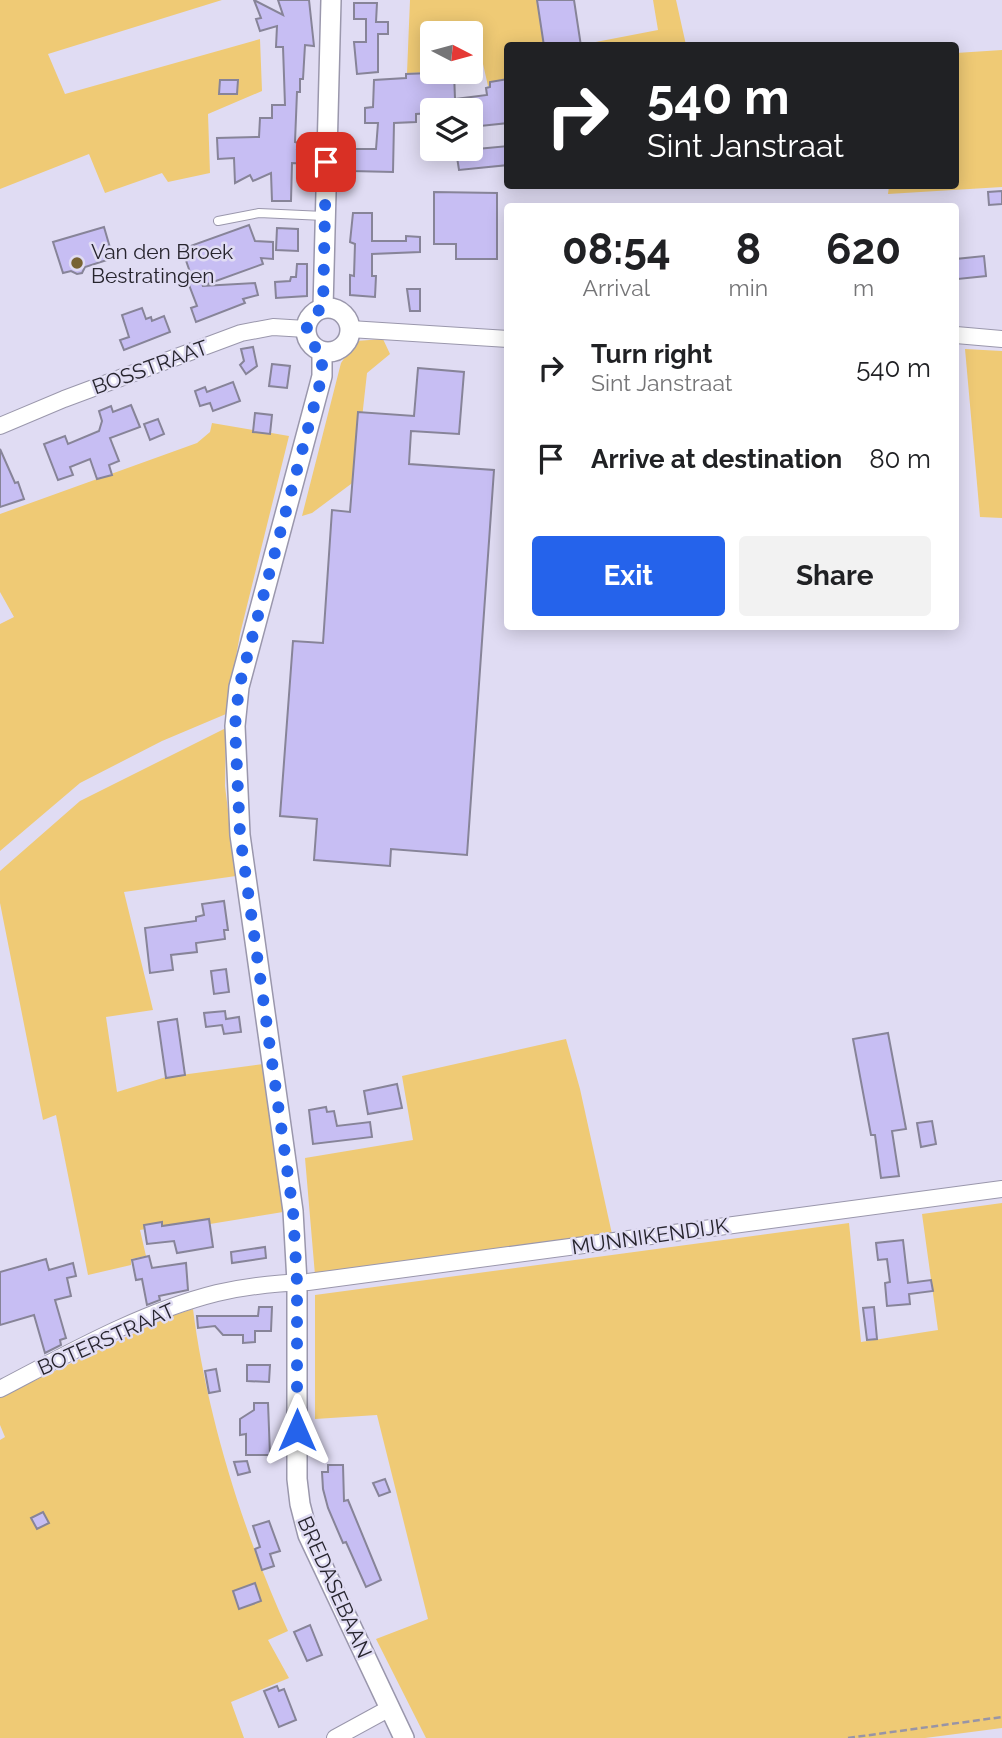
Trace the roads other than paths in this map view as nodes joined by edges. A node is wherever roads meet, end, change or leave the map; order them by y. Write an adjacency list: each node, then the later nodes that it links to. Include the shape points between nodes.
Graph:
1 (331, 0): 2 (street)
2 (324, 216): 3 (lane, via 259,213); 4 (street)
3 (218, 221)
4 (323, 308): 5 (street, via 314,312); 6 (street, via 341,312)
5 (306, 329): 10 (street, via 307,339); 11 (street, BOSSTRAAT, via 273,327 241,333)
6 (351, 329): 8 (street); 10 (street, via 344,346)
7 (959, 335): 9 (street)
8 (504, 339)
9 (1002, 339)
10 (322, 352): 13 (street, BREDASEBAAN, via 322,376 239,687 235,726 240,835 293,1211)
11 (0, 426)
12 (1002, 1189): 13 (street, MUNNIKENDIJK)
13 (297, 1282): 14 (street, BOTERSTRAAT, via 215,1294 140,1319); 15 (street, BREDASEBAAN, via 300,1503 308,1535)
14 (0, 1389)
15 (390, 1708): 16 (street); 17 (street, BREDASEBAAN)
16 (335, 1738)
17 (404, 1738)

